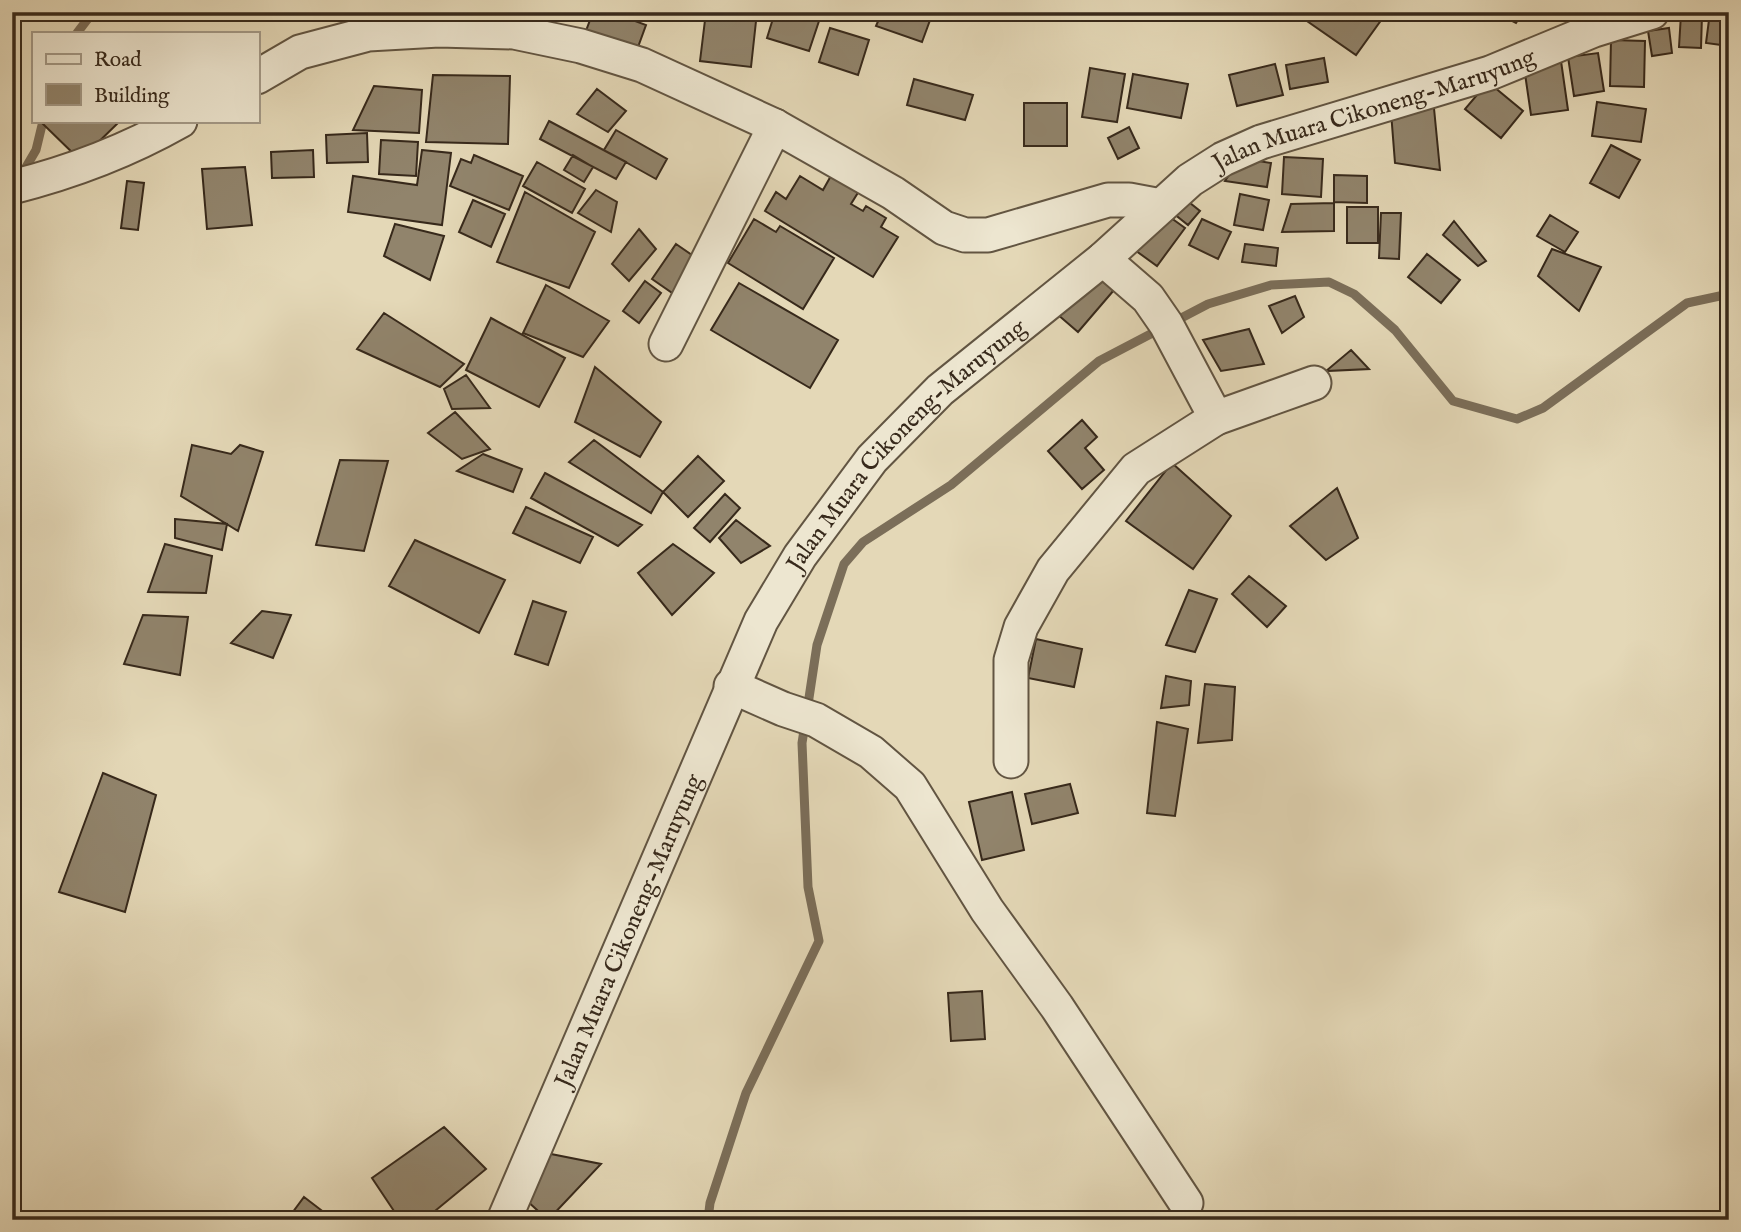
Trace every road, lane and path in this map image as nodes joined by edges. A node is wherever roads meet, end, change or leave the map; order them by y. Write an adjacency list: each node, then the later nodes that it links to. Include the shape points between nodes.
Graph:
1 (1652, 12): 6 (street, Jalan Muara Cikoneng-Maruyung, via 1594,30 1490,73 1261,142 1190,180)
2 (259, 76): 4 (street, via 300,52 368,34 514,32 642,65)
3 (178, 122): 5 (street, via 144,142 68,173)
4 (775, 126): 6 (street, via 893,193 944,228 965,235 988,235 1108,200); 8 (street)
5 (12, 187)
6 (1161, 206): 7 (street, Jalan Muara Cikoneng-Maruyung)
7 (1103, 259): 10 (street, via 1148,298); 11 (street, Jalan Muara Cikoneng-Maruyung, via 940,390 872,459 800,556 761,621)
8 (666, 344)
9 (1314, 383): 10 (street)
10 (1216, 418): 12 (street, via 1136,469 1053,570 1021,627 1011,660)
11 (731, 685): 13 (street, via 816,720 871,752 910,786 987,910); 14 (street, Jalan Muara Cikoneng-Maruyung)
12 (1012, 761)
13 (1186, 1203)
14 (504, 1220)

